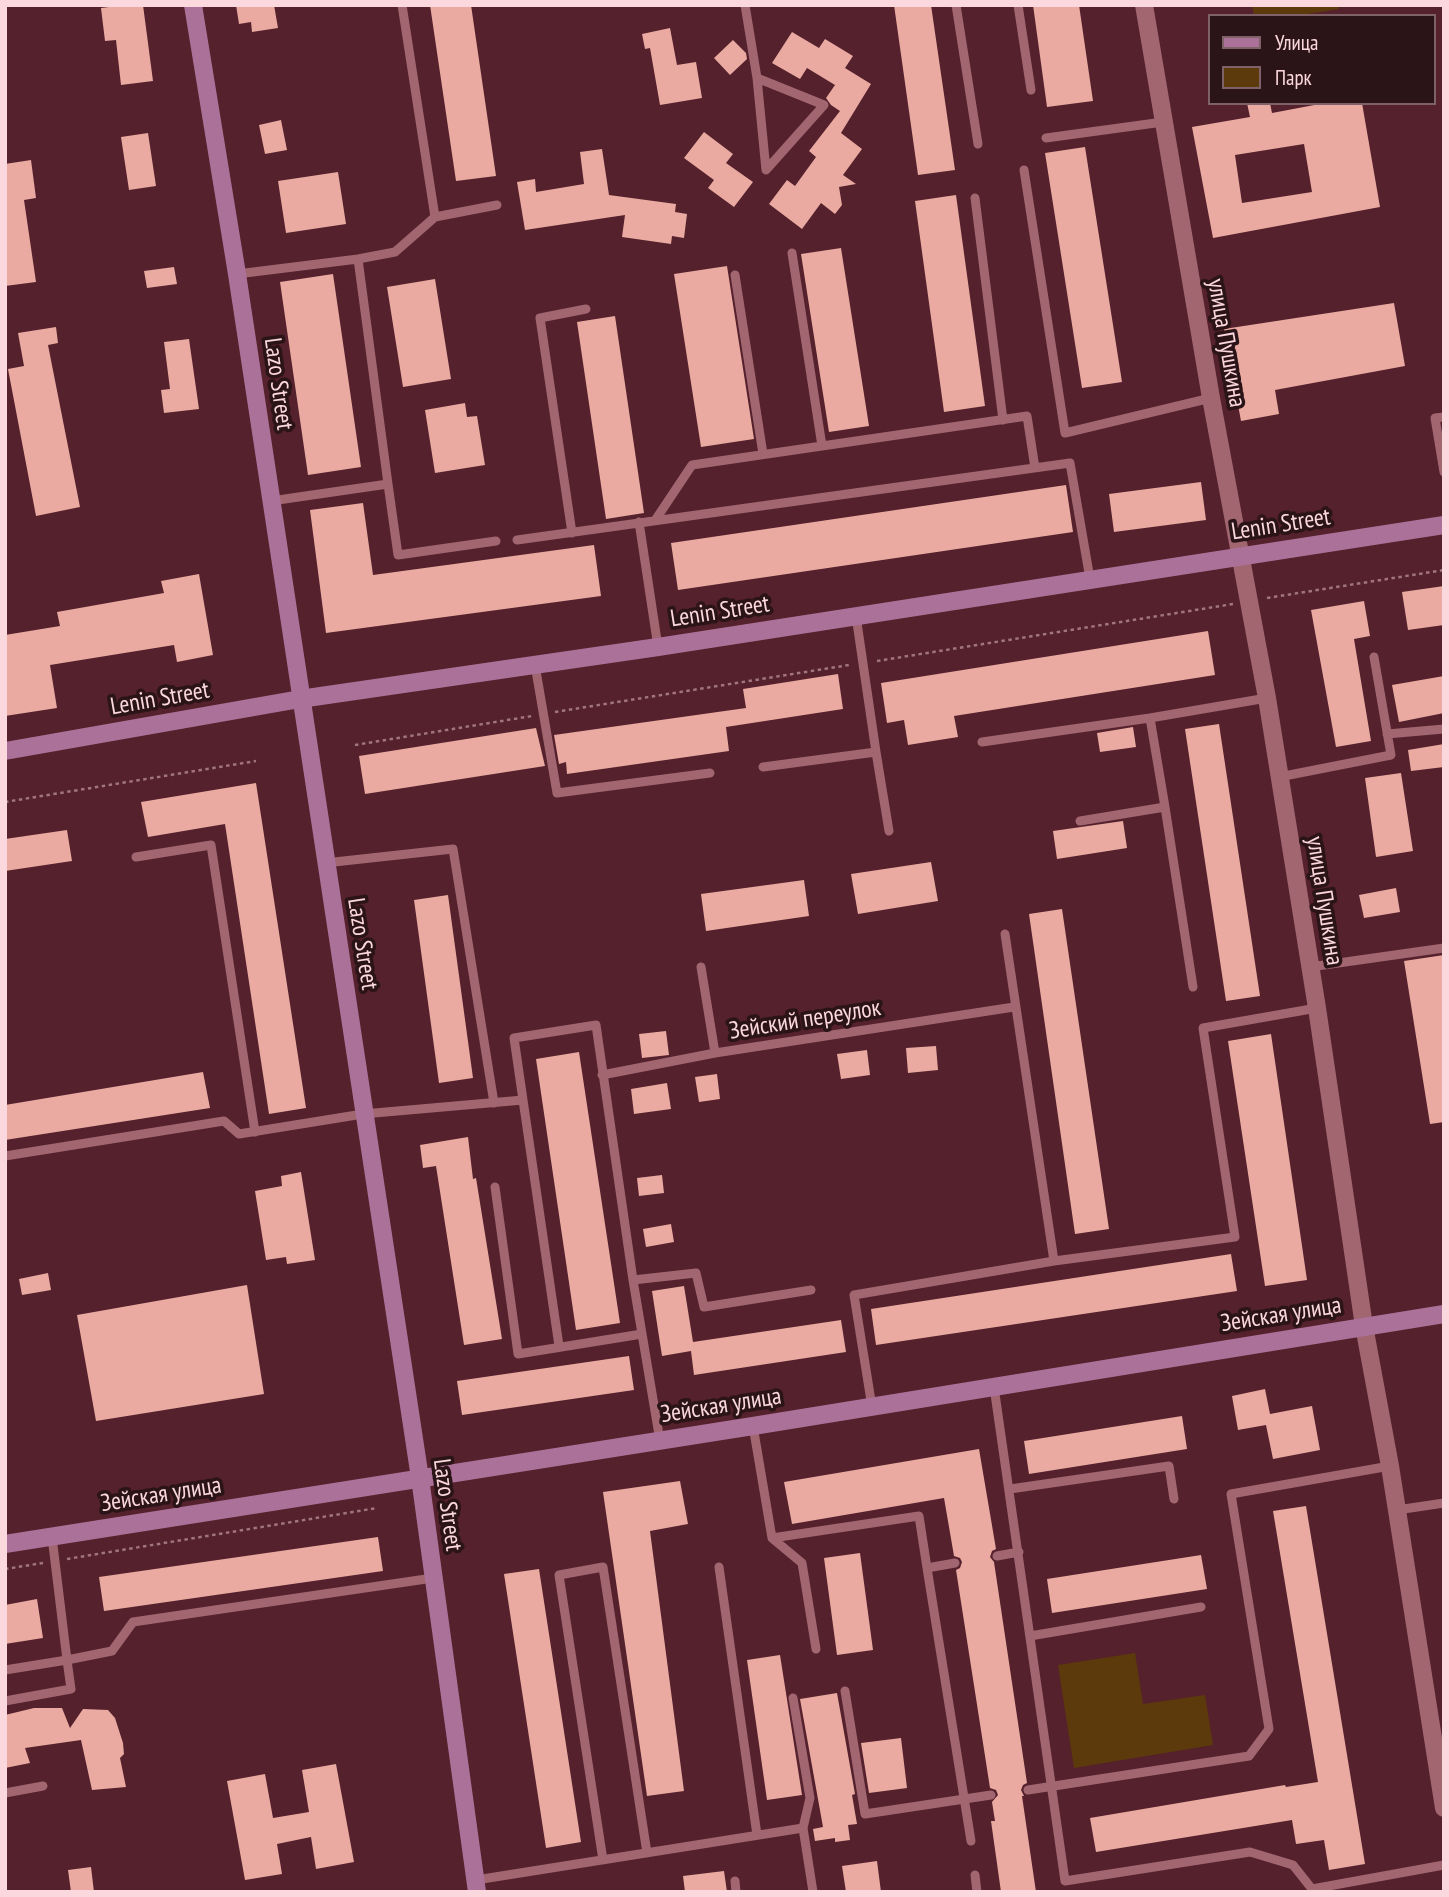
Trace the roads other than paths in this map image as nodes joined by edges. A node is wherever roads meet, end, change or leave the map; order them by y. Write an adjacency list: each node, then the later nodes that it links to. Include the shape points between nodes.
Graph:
1 (194, 5): 18 (street, Lazo Street)
2 (402, 5): 15 (lane)
3 (745, 5): 7 (lane)
4 (956, 5): 11 (lane)
5 (1018, 5): 8 (lane)
6 (1144, 5): 9 (street, улица Пушкина)
7 (757, 78): 7 (lane, via 761,118 766,170 824,105)
8 (1031, 90)
9 (1163, 122): 10 (lane); 21 (street, улица Пушкина)
10 (1046, 138)
11 (978, 144)
12 (1024, 170): 21 (lane, via 1065,433)
13 (975, 198): 23 (lane)
14 (497, 205): 15 (lane)
15 (435, 217): 17 (lane, via 395,252)
16 (793, 253): 24 (lane)
17 (358, 259): 18 (lane); 28 (lane)
18 (237, 274): 29 (street, Lazo Street)
19 (735, 275): 25 (lane)
20 (586, 309): 33 (lane, via 540,318)
21 (1211, 398): 36 (street, улица Пушкина)
22 (1444, 417): 27 (lane, via 1435,418)
23 (1003, 420): 24 (lane); 26 (lane, via 1027,416)
24 (822, 446): 25 (lane)
25 (763, 454): 30 (lane, via 692,465)
26 (1035, 468): 30 (lane); 37 (lane, via 1070,463)
27 (1444, 471)
28 (388, 484): 29 (lane); 35 (lane, via 398,555)
29 (271, 501): 43 (street, Lazo Street)
30 (656, 519): 31 (lane)
31 (639, 522): 33 (lane); 39 (lane)
32 (1444, 525): 36 (street, Lenin Street)
33 (572, 533): 34 (lane)
34 (517, 540)
35 (496, 541)
36 (1240, 556): 37 (street, Lenin Street); 42 (street, улица Пушкина)
37 (1090, 579): 38 (street, Lenin Street)
38 (856, 616): 39 (street, Lenin Street); 49 (lane)
39 (657, 647): 41 (street, Lenin Street)
40 (1374, 657): 46 (lane)
41 (535, 665): 43 (street, Lenin Street); 51 (lane, via 557,793)
42 (1267, 698): 44 (lane); 52 (street, улица Пушкина)
43 (300, 699): 48 (street, Lenin Street); 57 (street, Lazo Street)
44 (1150, 718): 47 (lane); 53 (lane)
45 (1444, 729): 46 (lane)
46 (1387, 734): 52 (lane, via 1391,755)
47 (982, 743)
48 (5, 751)
49 (876, 752): 50 (lane); 55 (lane)
50 (764, 767)
51 (709, 773)
52 (1279, 777): 61 (street, улица Пушкина)
53 (1165, 807): 54 (lane); 62 (lane)
54 (1080, 821)
55 (889, 831)
56 (136, 857): 70 (lane, via 211,845)
57 (325, 863): 68 (lane, via 453,849); 69 (street, Lazo Street)
58 (1005, 934): 63 (lane)
59 (1444, 948): 61 (lane)
60 (701, 967): 65 (lane)
61 (1310, 967): 64 (street, улица Пушкина)
62 (1193, 987)
63 (1014, 1007): 65 (lane, Зейский переулок); 73 (lane)
64 (1317, 1008): 73 (lane, via 1203,1028 1235,1237); 77 (street, улица Пушкина)
65 (715, 1053): 66 (lane, Зейский переулок)
66 (602, 1075): 67 (lane, via 596,1025 514,1038); 74 (lane)
67 (523, 1100): 68 (lane); 79 (lane)
68 (494, 1103): 69 (lane)
69 (363, 1114): 70 (lane); 85 (street, Lazo Street)
70 (255, 1132): 71 (lane, via 239,1134 224,1121)
71 (5, 1156)
72 (495, 1187): 79 (lane, via 518,1354)
73 (1054, 1261): 81 (lane, via 854,1295)
74 (633, 1280): 75 (lane, via 696,1273 704,1307); 78 (lane)
75 (811, 1290)
76 (1444, 1314): 77 (street, Зейская улица)
77 (1364, 1326): 80 (street, Зейская улица); 84 (street, улица Пушкина)
78 (642, 1335): 79 (lane); 83 (lane)
79 (559, 1346)
80 (994, 1387): 81 (street, Зейская улица); 86 (lane)
81 (872, 1407): 82 (street, Зейская улица)
82 (753, 1426): 83 (street, Зейская улица); 91 (lane)
83 (660, 1441): 85 (street, Зейская улица)
84 (1390, 1466): 89 (street, улица Пушкина); 109 (lane, via 1231,1494 1269,1729 1249,1756)
85 (420, 1478): 90 (street, Зейская улица); 98 (street, Lazo Street)
86 (1010, 1489): 87 (lane, via 1169,1466); 93 (lane)
87 (1174, 1499)
88 (1444, 1503): 89 (lane)
89 (1397, 1510): 107 (street, улица Пушкина)
90 (52, 1537): 92 (street, Зейская улица); 102 (lane)
91 (772, 1538): 97 (lane, via 919,1516); 101 (lane, via 802,1563)
92 (5, 1544)
93 (1019, 1552): 94 (lane); 100 (lane)
94 (998, 1556)
95 (955, 1563): 97 (lane)
96 (719, 1567): 116 (lane)
97 (927, 1568): 113 (lane)
98 (433, 1578): 102 (lane, via 133,1622 112,1651); 123 (street, Lazo Street)
99 (1201, 1607): 100 (lane)
100 (1030, 1636): 109 (lane)
101 (816, 1649)
102 (67, 1660): 103 (lane); 106 (lane, via 71,1689)
103 (5, 1670)
104 (845, 1691): 113 (lane, via 865,1814)
105 (793, 1698): 115 (lane, via 810,1798)
106 (5, 1700)
107 (1440, 1756): 114 (street, улица Пушкина)
108 (43, 1786): 111 (lane)
109 (1050, 1787): 110 (lane); 120 (lane, via 1065,1881 1250,1852 1293,1865 1312,1889)
110 (1028, 1790)
111 (5, 1793)
112 (991, 1795): 113 (lane)
113 (963, 1799): 117 (lane)
114 (1444, 1808)
115 (803, 1828): 116 (lane); 125 (lane)
116 (757, 1835): 118 (lane)
117 (971, 1841)
118 (647, 1853): 119 (lane); 119 (lane, via 603,1567 559,1575)
119 (603, 1860): 123 (lane)
120 (1444, 1865)
121 (975, 1875): 126 (lane)
122 (734, 1881): 124 (lane)
123 (477, 1886)
124 (736, 1892)
125 (813, 1892)
126 (977, 1892)

